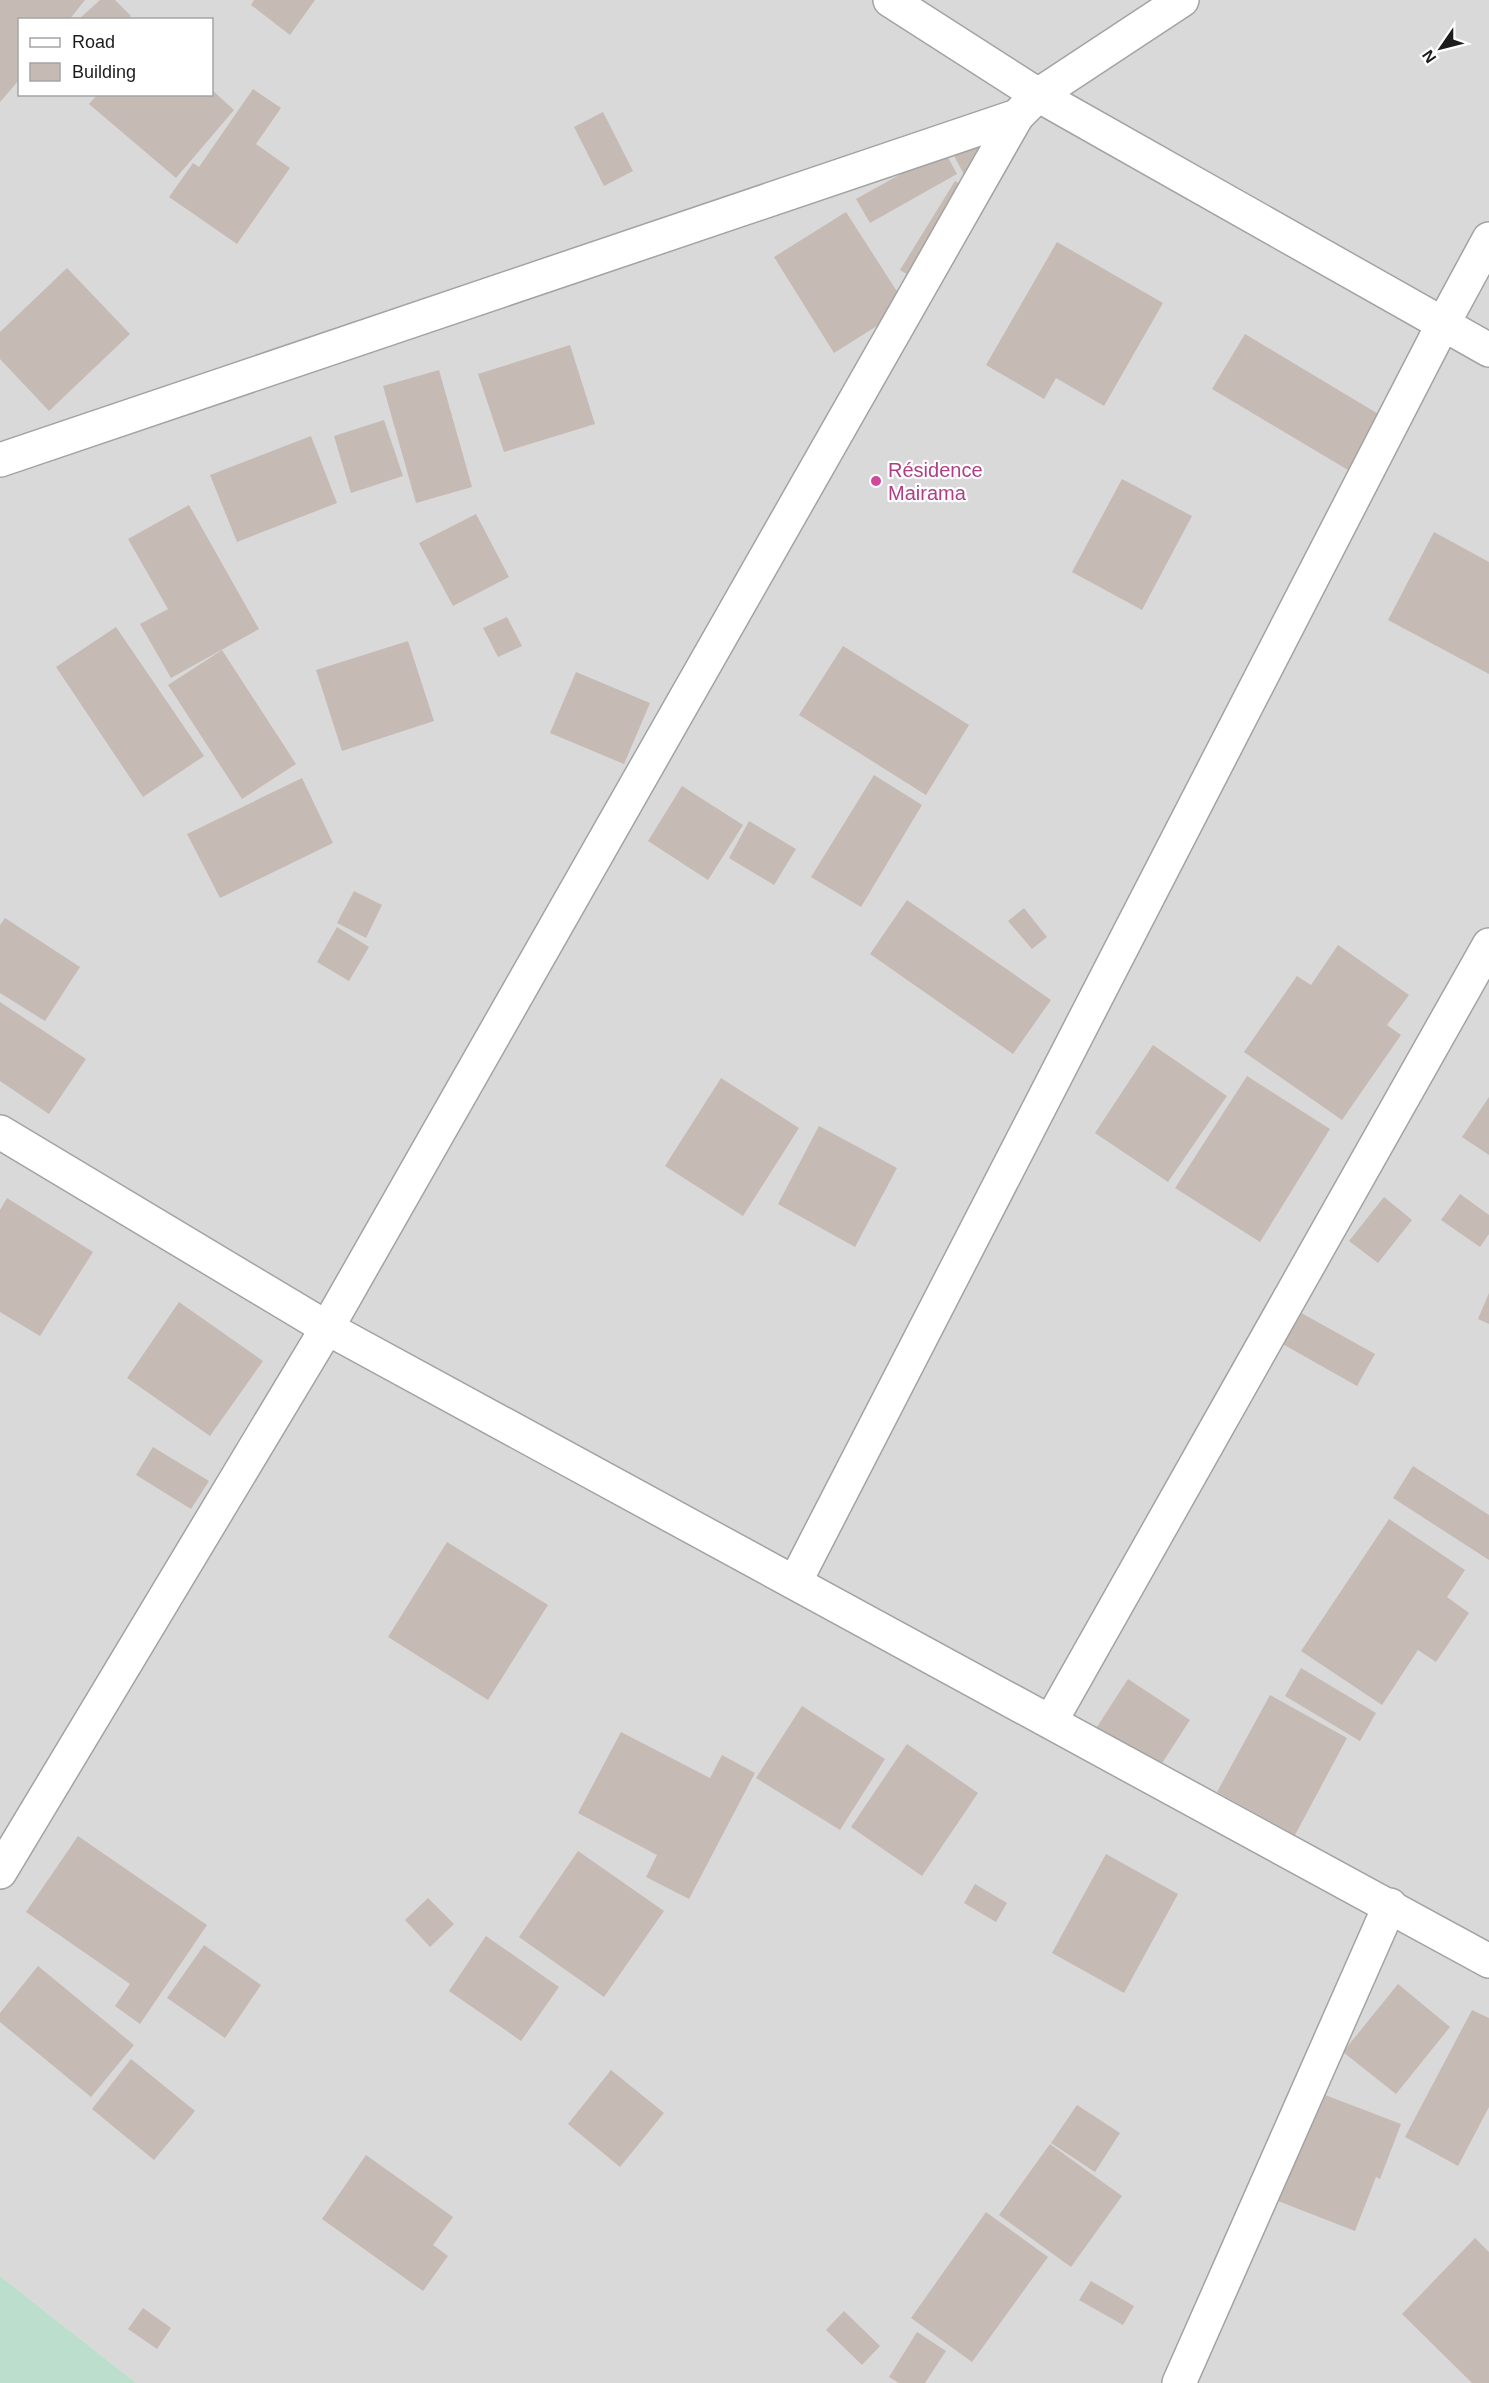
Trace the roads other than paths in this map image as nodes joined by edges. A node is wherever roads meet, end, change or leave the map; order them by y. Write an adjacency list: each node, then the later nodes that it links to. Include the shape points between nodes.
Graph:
1 (890, 0): 3 (street)
2 (1182, 0): 3 (street)
3 (1027, 106): 5 (street); 7 (street); 10 (street)
4 (1489, 239): 5 (street)
5 (1443, 324): 6 (street); 11 (street)
6 (1489, 350)
7 (0, 460)
8 (1489, 945): 12 (street)
9 (0, 1132): 10 (street)
10 (327, 1328): 11 (street); 13 (street)
11 (795, 1582): 12 (street)
12 (1051, 1721): 14 (street)
13 (0, 1872)
14 (1390, 1905): 15 (street); 16 (street)
15 (1489, 1961)
16 (1179, 2383)

